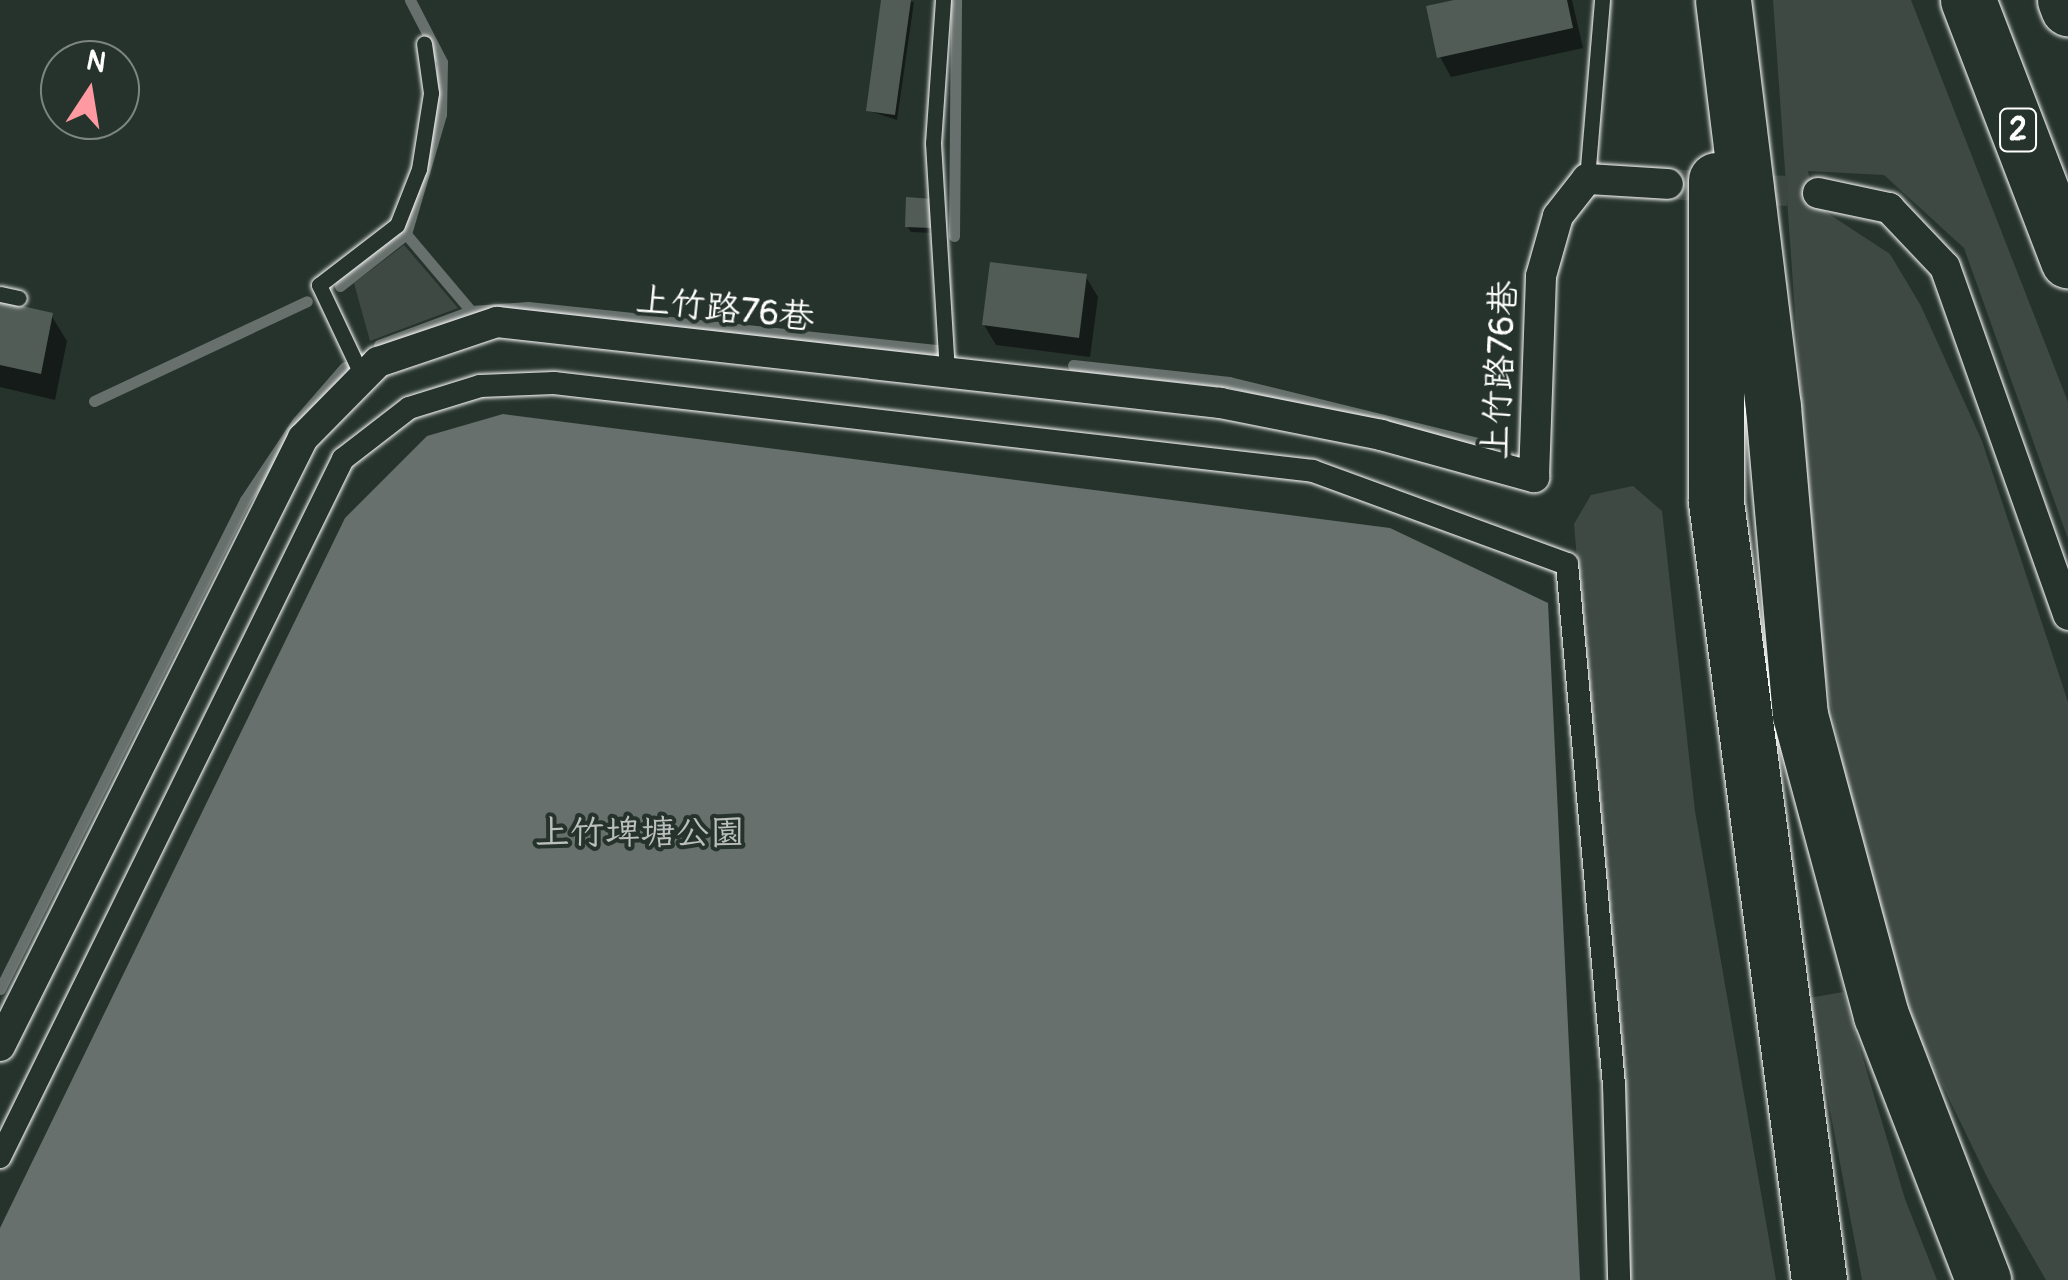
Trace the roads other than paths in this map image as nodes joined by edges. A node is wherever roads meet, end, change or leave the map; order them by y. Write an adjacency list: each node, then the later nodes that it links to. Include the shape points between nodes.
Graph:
1 (943, 0): 14 (lane, via 933,143)
2 (1602, 0): 8 (lane)
3 (1719, 0): 18 (highway, via 1773,408 1800,716 1842,888); 20 (highway, via 1716,502)
4 (1968, 0): 11 (highway, 2)
5 (2065, 0): 6 (highway)
6 (2068, 8)
7 (424, 43): 15 (lane, via 431,93 419,169 397,225 319,285)
8 (1588, 179): 9 (street); 14 (street, 上竹路76巷, via 1558,216 1540,276 1534,478 1381,435 1220,402)
9 (1668, 184)
10 (1818, 194): 16 (street, via 1889,208 1946,267)
11 (2068, 260)
12 (0, 294): 13 (lane)
13 (19, 298)
14 (947, 372): 15 (street, 上竹路76巷, via 498,322 378,362)
15 (363, 378): 17 (street, 上竹路76巷, via 303,438)
16 (2068, 615)
17 (0, 1046)
18 (1922, 1130): 22 (highway); 23 (highway)
19 (0, 1157): 21 (street, via 343,458 409,408 480,386 554,383 1314,471 1568,564 1614,1084)
20 (1819, 1271)
21 (1620, 1280)
22 (1983, 1280)
23 (2015, 1280)

